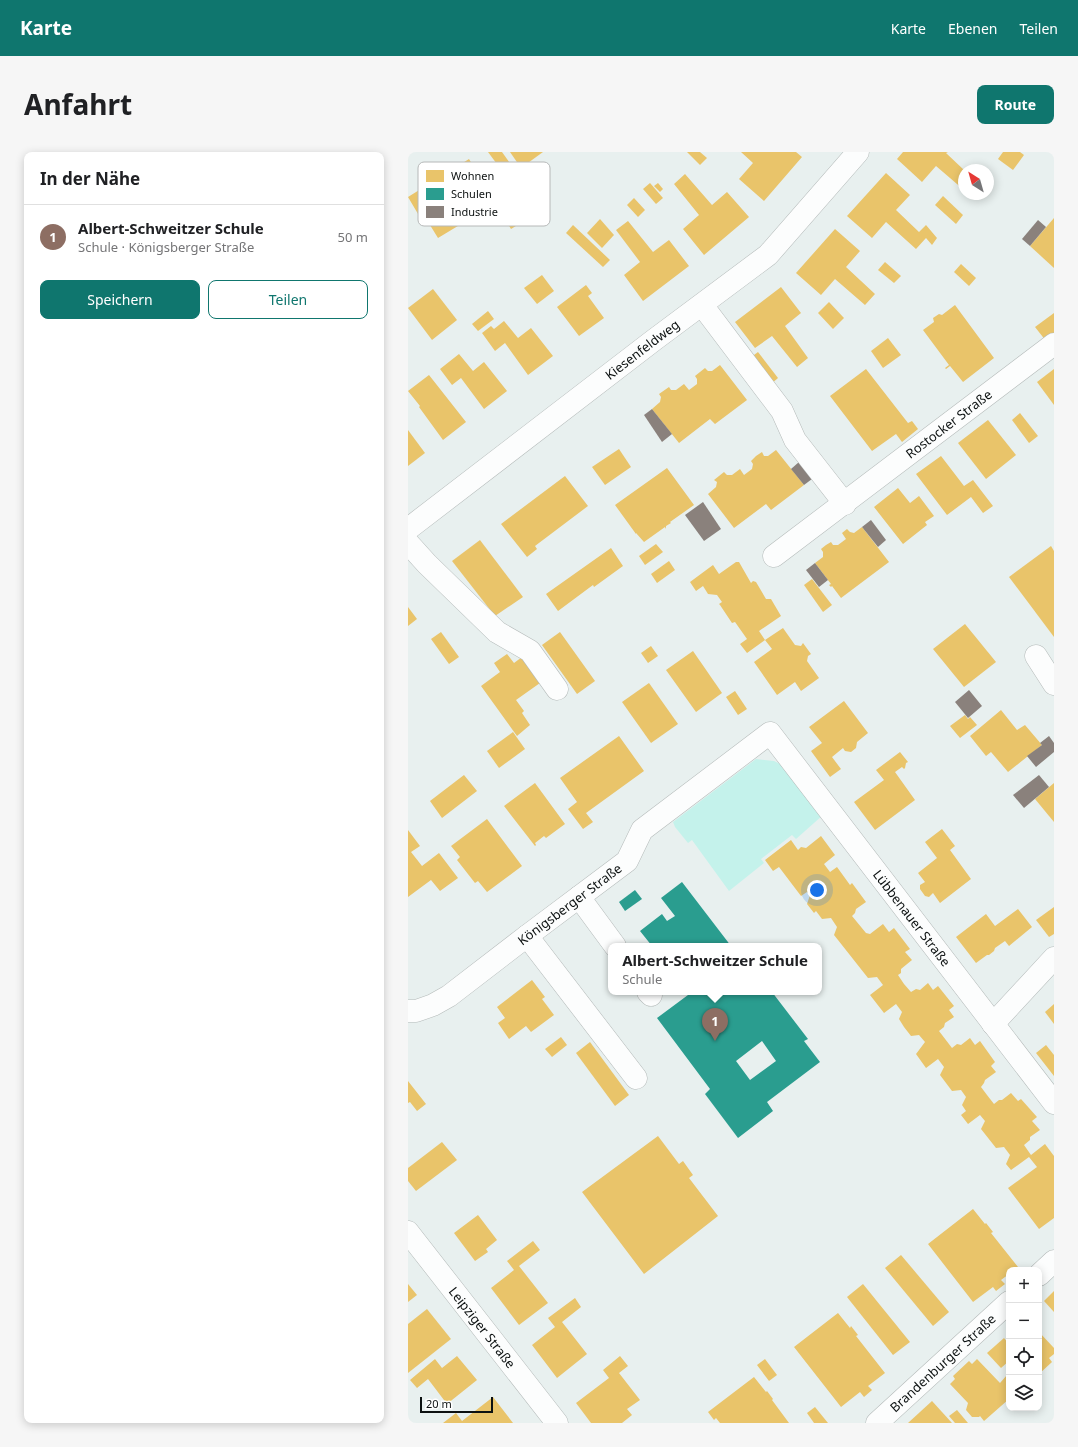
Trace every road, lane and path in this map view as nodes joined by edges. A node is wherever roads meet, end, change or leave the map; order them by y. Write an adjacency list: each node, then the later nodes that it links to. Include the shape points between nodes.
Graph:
1 (858, 152): 2 (street, Kiesenfeldweg, via 768,255)
2 (702, 305): 4 (street, via 782,411 795,440); 5 (street, Kiesenfeldweg)
3 (1054, 344): 4 (street, Rostocker Straße)
4 (845, 504): 7 (street, Rostocker Straße)
5 (408, 529)
6 (408, 542): 10 (street, via 496,632 530,651)
7 (774, 556)
8 (1036, 656): 9 (street)
9 (1054, 684)
10 (557, 689)
11 (770, 733): 12 (street, Königsberger Straße, via 642,830 627,861); 17 (street, Lübbenauer Straße)
12 (579, 897): 13 (street, Königsberger Straße); 14 (street)
13 (527, 936): 16 (street, Königsberger Straße, via 449,996 433,1005); 18 (street)
14 (613, 943)
15 (1054, 958): 17 (street)
16 (408, 1011)
17 (993, 1024): 19 (street, Lübbenauer Straße)
18 (636, 1078)
19 (1054, 1103)
20 (408, 1232): 24 (street, Leipziger Straße)
21 (1054, 1261): 22 (street)
22 (1042, 1272)
23 (1008, 1303): 25 (street, Brandenburger Straße)
24 (557, 1423)
25 (877, 1423)

